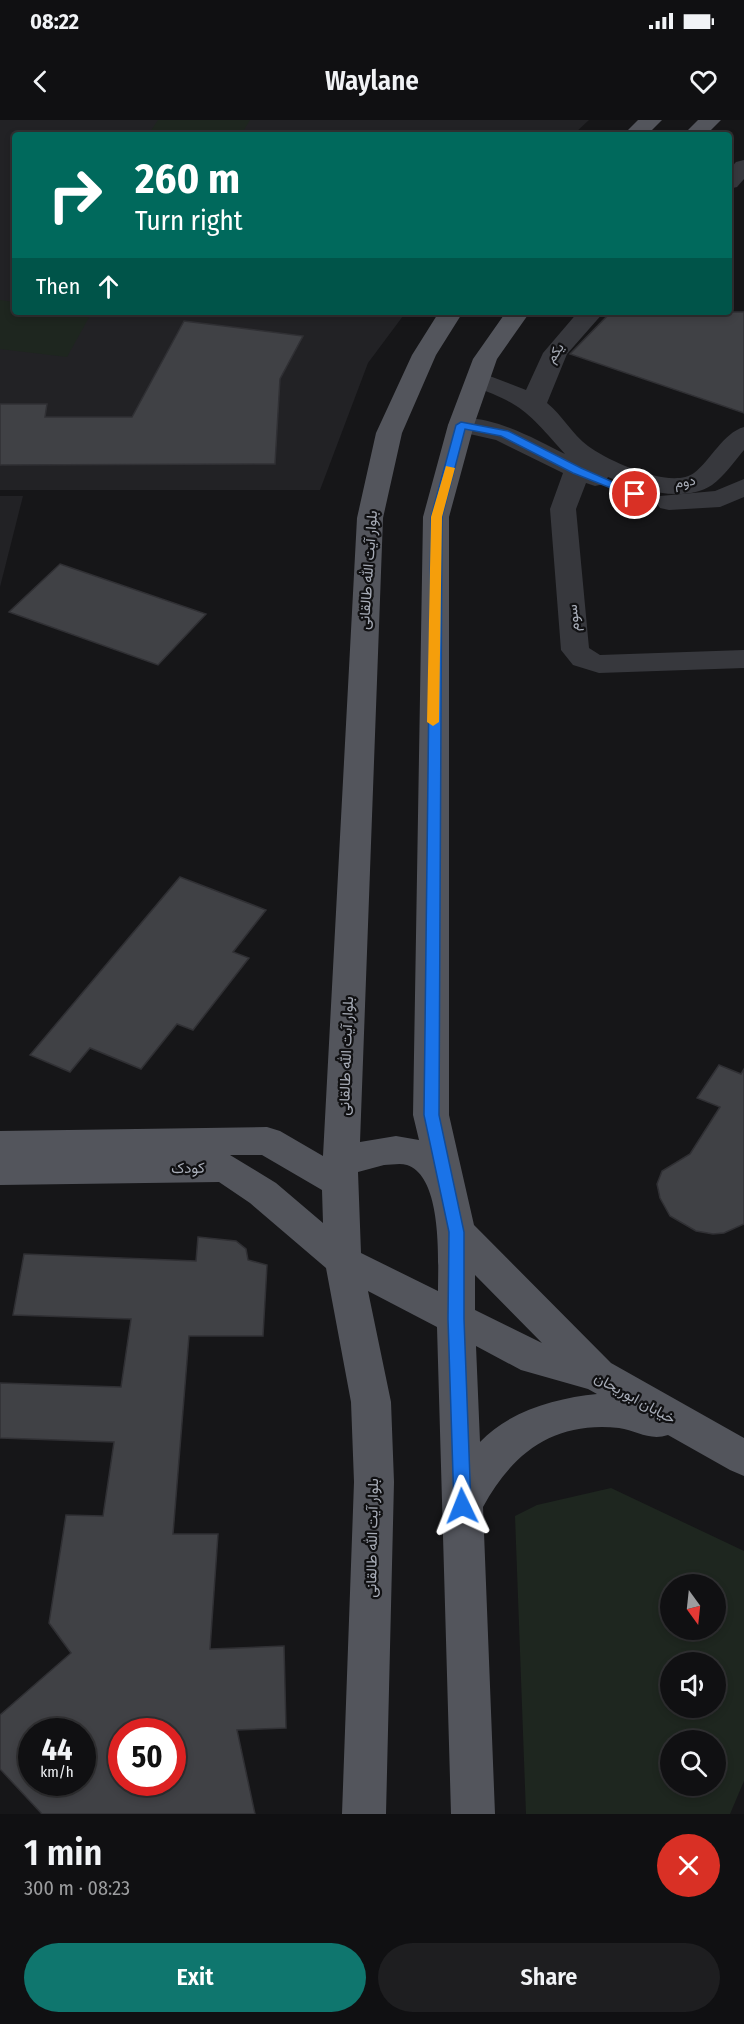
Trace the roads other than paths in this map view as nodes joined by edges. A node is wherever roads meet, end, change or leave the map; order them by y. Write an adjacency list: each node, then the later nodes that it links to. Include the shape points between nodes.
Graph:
1 (651, 120): 3 (main road)
2 (710, 120): 4 (main road)
3 (637, 132)
4 (697, 132)
5 (744, 168): 6 (street)
6 (732, 179)
7 (450, 315): 21 (main road, بلوار آیت الله طالقانی, via 424,355 390,434 370,518)
8 (516, 315): 10 (main road, via 485,359)
9 (589, 315): 11 (street, یکم, via 551,356)
10 (478, 380): 11 (street); 12 (main road)
11 (534, 404): 14 (street)
12 (461, 425): 14 (street, via 504,434); 22 (main road, via 436,517 434,610 431,1115)
13 (744, 435): 15 (street, دوم)
14 (578, 461): 15 (street, دوم, via 644,481 678,485); 17 (street, دوم, via 654,502); 18 (street, سوم, via 564,509 575,650 583,659 599,664)
15 (700, 481): 17 (street, via 702,493)
16 (744, 487): 17 (street, دوم)
17 (720, 499)
18 (744, 659)
19 (0, 1145): 21 (main road, کودک, via 267,1141)
20 (0, 1171): 24 (main road, کودک, via 225,1168 263,1193)
21 (341, 1173): 22 (main road, via 370,1152 412,1152 426,1159); 24 (main road, بلوار آیت الله طالقانی)
22 (447, 1187): 23 (main road)
23 (457, 1232): 25 (main road); 26 (main road)
24 (343, 1261): 25 (main road, کودک); 30 (main road, بلوار آیت الله طالقانی, via 372,1413 374,1482)
25 (456, 1319): 26 (main road, خیابان ابوریحان, via 535,1358); 29 (main road)
26 (598, 1375): 27 (main road, خیابان ابوریحان)
27 (699, 1435): 28 (main road, خیابان ابوریحان); 29 (main road, via 618,1411 591,1412 548,1423 496,1452)
28 (744, 1458)
29 (462, 1506): 31 (main road)
30 (364, 1814)
31 (473, 1814)

